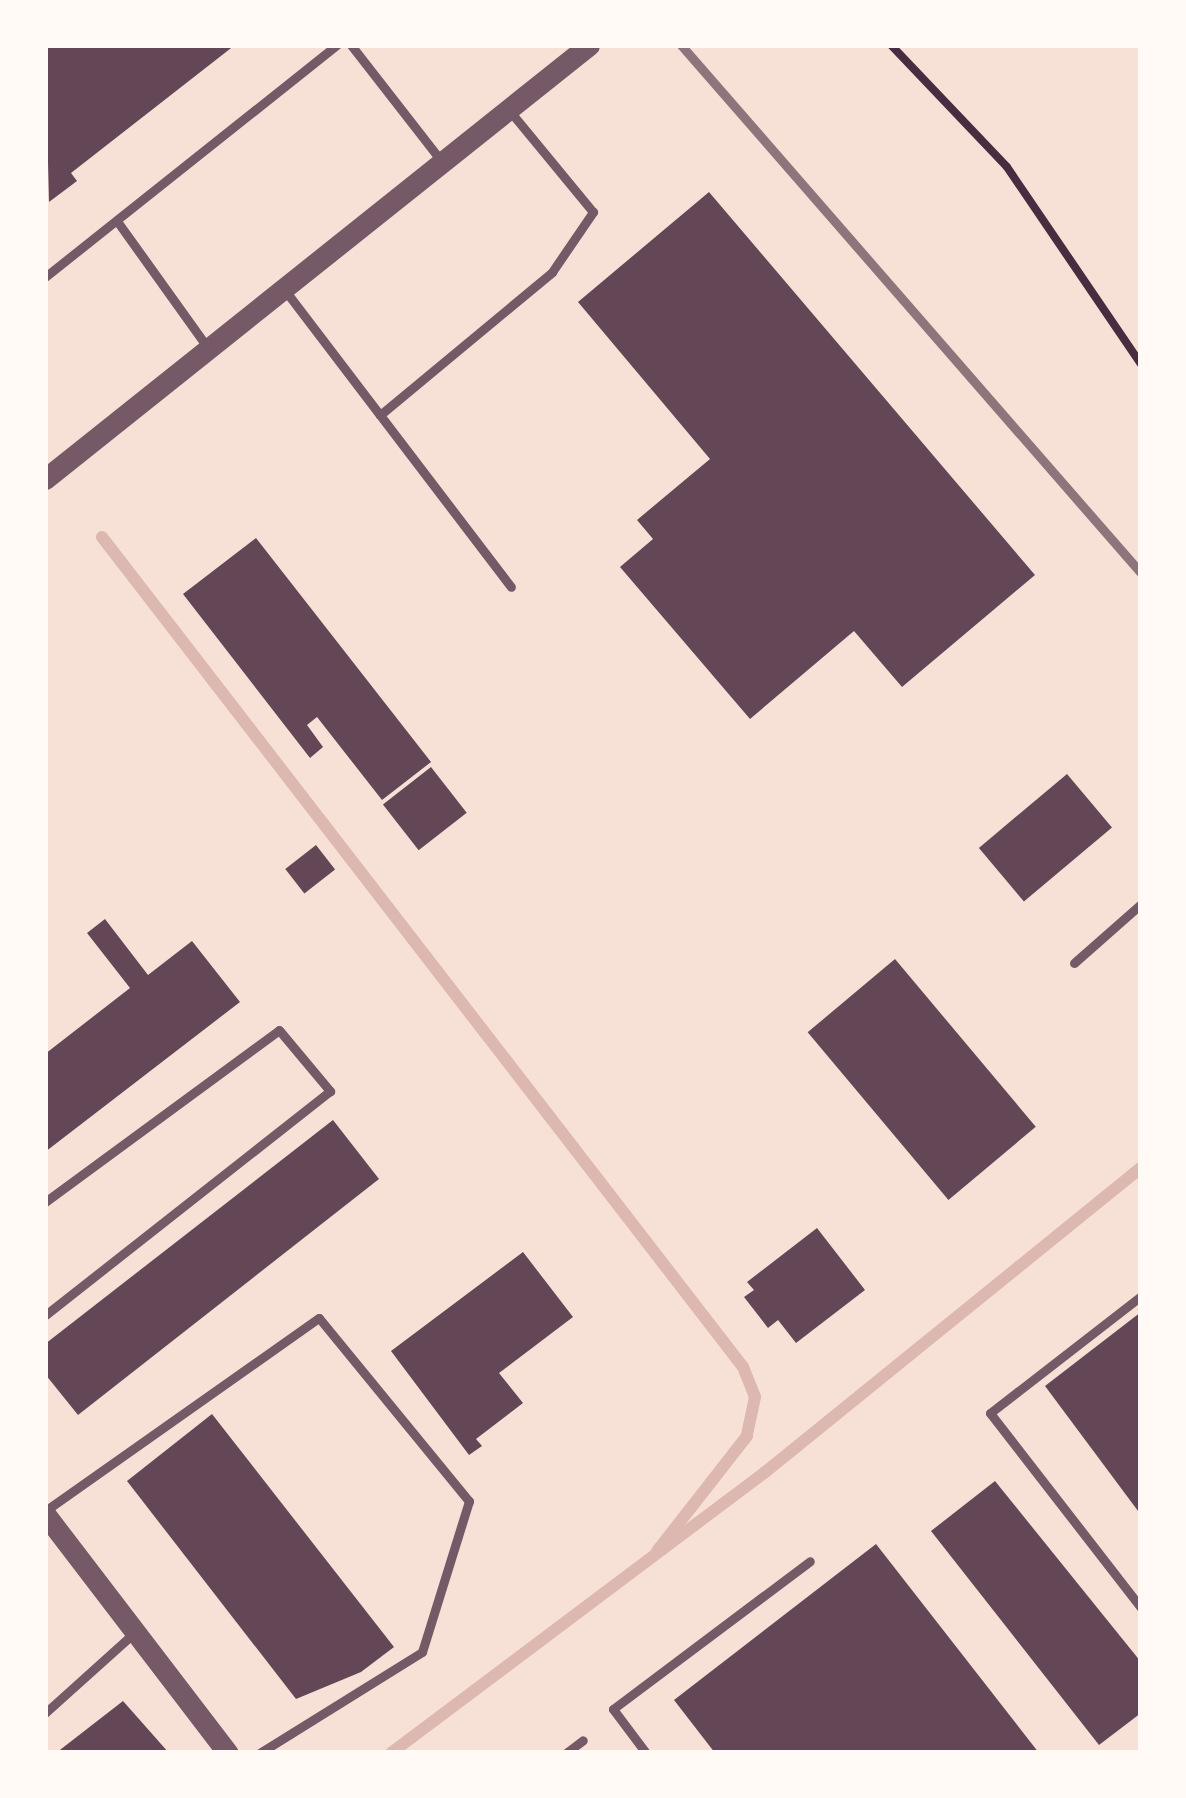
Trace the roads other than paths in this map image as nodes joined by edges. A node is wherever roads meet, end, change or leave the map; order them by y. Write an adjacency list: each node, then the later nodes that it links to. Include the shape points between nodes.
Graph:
1 (337, 45): 6 (lane)
2 (351, 45): 5 (lane)
3 (589, 45): 4 (street)
4 (508, 110): 5 (street); 10 (lane, via 593,212 552,272)
5 (442, 162): 8 (street)
6 (117, 221): 7 (lane); 9 (lane)
7 (45, 277)
8 (284, 289): 9 (street); 10 (lane)
9 (208, 348): 11 (street)
10 (380, 415): 12 (lane)
11 (45, 478)
12 (511, 587)
13 (1141, 904): 14 (lane)
14 (1074, 963)
15 (45, 1202): 17 (lane, via 279,1030 330,1091)
16 (1141, 1296): 20 (lane, via 990,1413)
17 (45, 1316)
18 (45, 1512): 21 (street); 25 (lane, via 319,1318 469,1501 422,1652)
19 (810, 1561): 27 (lane, via 614,1709)
20 (1141, 1608)
21 (135, 1632): 22 (lane); 24 (street)
22 (45, 1713)
23 (583, 1740): 26 (lane)
24 (228, 1753)
25 (260, 1753)
26 (566, 1753)
27 (646, 1753)

